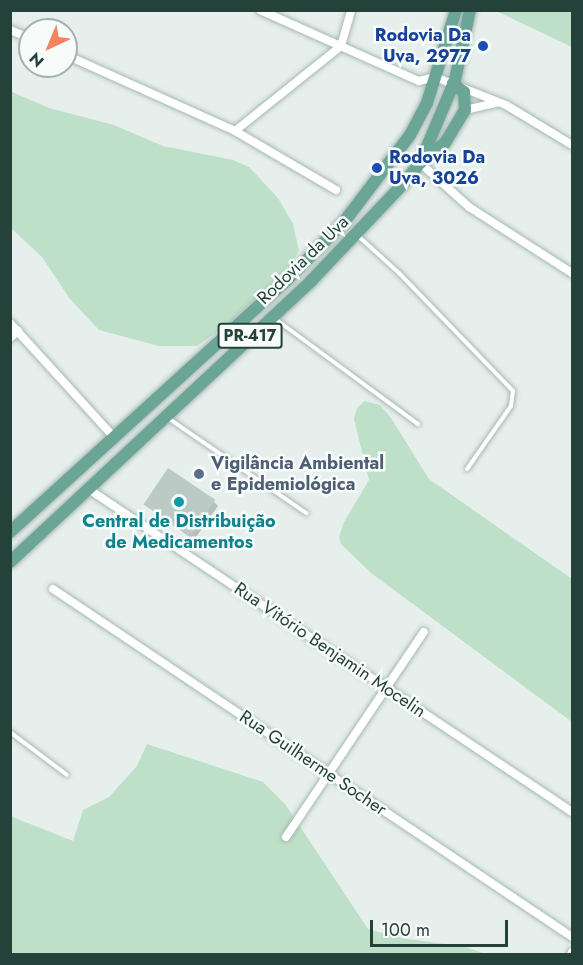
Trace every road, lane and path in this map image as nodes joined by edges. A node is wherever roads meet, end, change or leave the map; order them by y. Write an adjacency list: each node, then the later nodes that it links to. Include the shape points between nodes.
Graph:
1 (261, 10): 5 (street)
2 (351, 10): 5 (street)
3 (456, 10): 7 (main road, Rodovia da Uva / PR-417)
4 (470, 10): 8 (main road, Rodovia da Uva / PR-417, via 462,61)
5 (341, 46): 7 (street, via 419,81); 11 (street)
6 (78, 60): 11 (street)
7 (435, 78): 8 (street); 23 (main road, Rodovia da Uva / PR-417, via 410,135 344,222 285,282)
8 (453, 84): 9 (street); 10 (main road, via 464,92); 13 (main road, Rodovia da Uva / PR-417)
9 (506, 105): 10 (street, via 485,103); 12 (street)
10 (465, 110): 13 (main road, via 445,143)
11 (235, 130): 14 (street)
12 (573, 145)
13 (420, 163): 15 (main road, Rodovia da Uva / PR-417); 16 (street, via 469,207)
14 (336, 190)
15 (357, 235): 17 (main road, Rodovia da Uva / PR-417); 24 (lane, via 513,391 511,406)
16 (573, 273)
17 (271, 316): 21 (main road, Rodovia da Uva / PR-417); 22 (lane)
18 (10, 323): 19 (street)
19 (18, 331): 20 (street); 23 (street)
20 (10, 338)
21 (166, 417): 25 (main road, Rodovia da Uva / PR-417); 26 (lane)
22 (418, 424)
23 (113, 436): 27 (main road, Rodovia da Uva / PR-417)
24 (467, 469)
25 (87, 488): 28 (main road, Rodovia da Uva / PR-417); 31 (street, Rua Vitório Benjamin Mocelin)
26 (306, 513)
27 (10, 532)
28 (10, 562)
29 (53, 589): 33 (street, Rua Guilherme Socher)
30 (424, 632): 31 (street)
31 (386, 688): 33 (street); 35 (street, Rua Vitório Benjamin Mocelin)
32 (10, 732): 34 (lane)
33 (328, 774): 36 (street); 37 (street, Rua Guilherme Socher)
34 (67, 775)
35 (573, 813)
36 (286, 837)
37 (573, 938)

